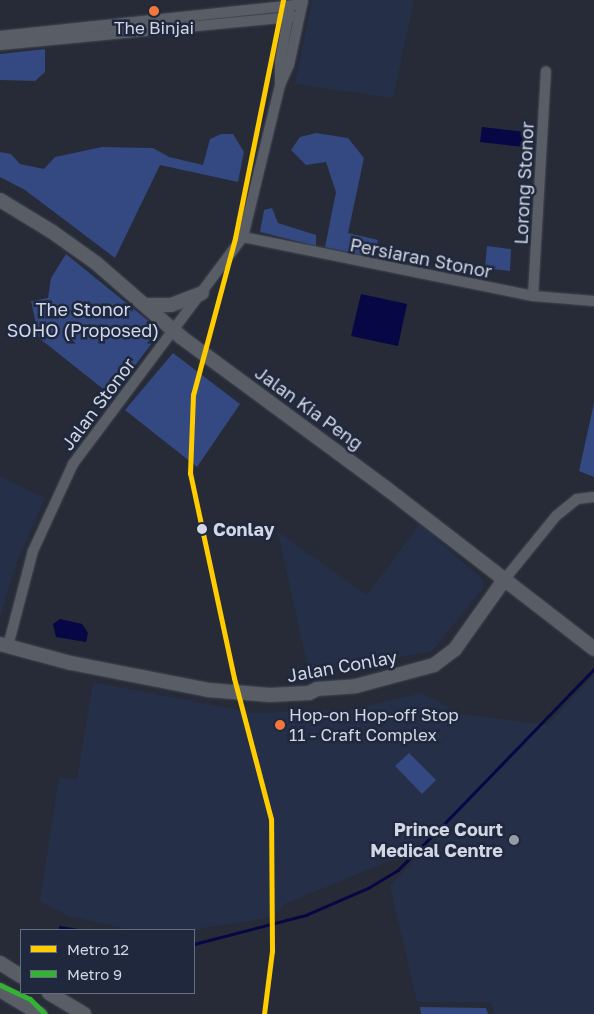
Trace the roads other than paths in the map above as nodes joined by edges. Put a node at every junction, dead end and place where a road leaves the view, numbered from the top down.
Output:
1 (276, 0) edge
2 (291, 2) edge
3 (302, 2) edge
4 (256, 8) junction
5 (299, 16) junction
6 (288, 17) junction
7 (159, 25) junction
8 (52, 35) junction
9 (0, 36) edge
10 (0, 45) edge
11 (546, 71) dead end
12 (280, 85) junction
13 (0, 200) edge
14 (243, 238) junction
15 (202, 293) junction
16 (533, 296) junction
17 (594, 301) edge
18 (145, 305) junction
19 (175, 330) junction
20 (594, 497) edge
21 (504, 580) junction
22 (4, 645) edge
23 (594, 649) edge
24 (0, 963) edge
25 (20, 975) edge
26 (0, 990) edge
27 (51, 994) edge
28 (40, 1014) edge
29 (84, 1014) edge

1 - 4 street
2 - 3 street
2 - 4 street
2 - 6 street, Jalan Stonor
3 - 5 street, Jalan Stonor
4 - 7 street
5 - 6 street
5 - 12 street, Jalan Stonor
6 - 7 street
6 - 12 street, Jalan Stonor
7 - 8 street
8 - 9 street
8 - 10 street
11 - 16 street, Lorong Stonor
12 - 14 street, Jalan Stonor
13 - 18 street, Jalan Kia Peng
14 - 15 street, Jalan Stonor
14 - 16 street, Persiaran Stonor
15 - 18 street
15 - 19 street, Jalan Stonor
16 - 17 street, Persiaran Stonor
18 - 19 street, Jalan Kia Peng
19 - 21 street, Jalan Kia Peng
19 - 22 street, Jalan Stonor
20 - 21 street
21 - 22 street, Jalan Conlay
21 - 23 street, Jalan Kia Peng
24 - 25 street
26 - 28 street
27 - 29 street

